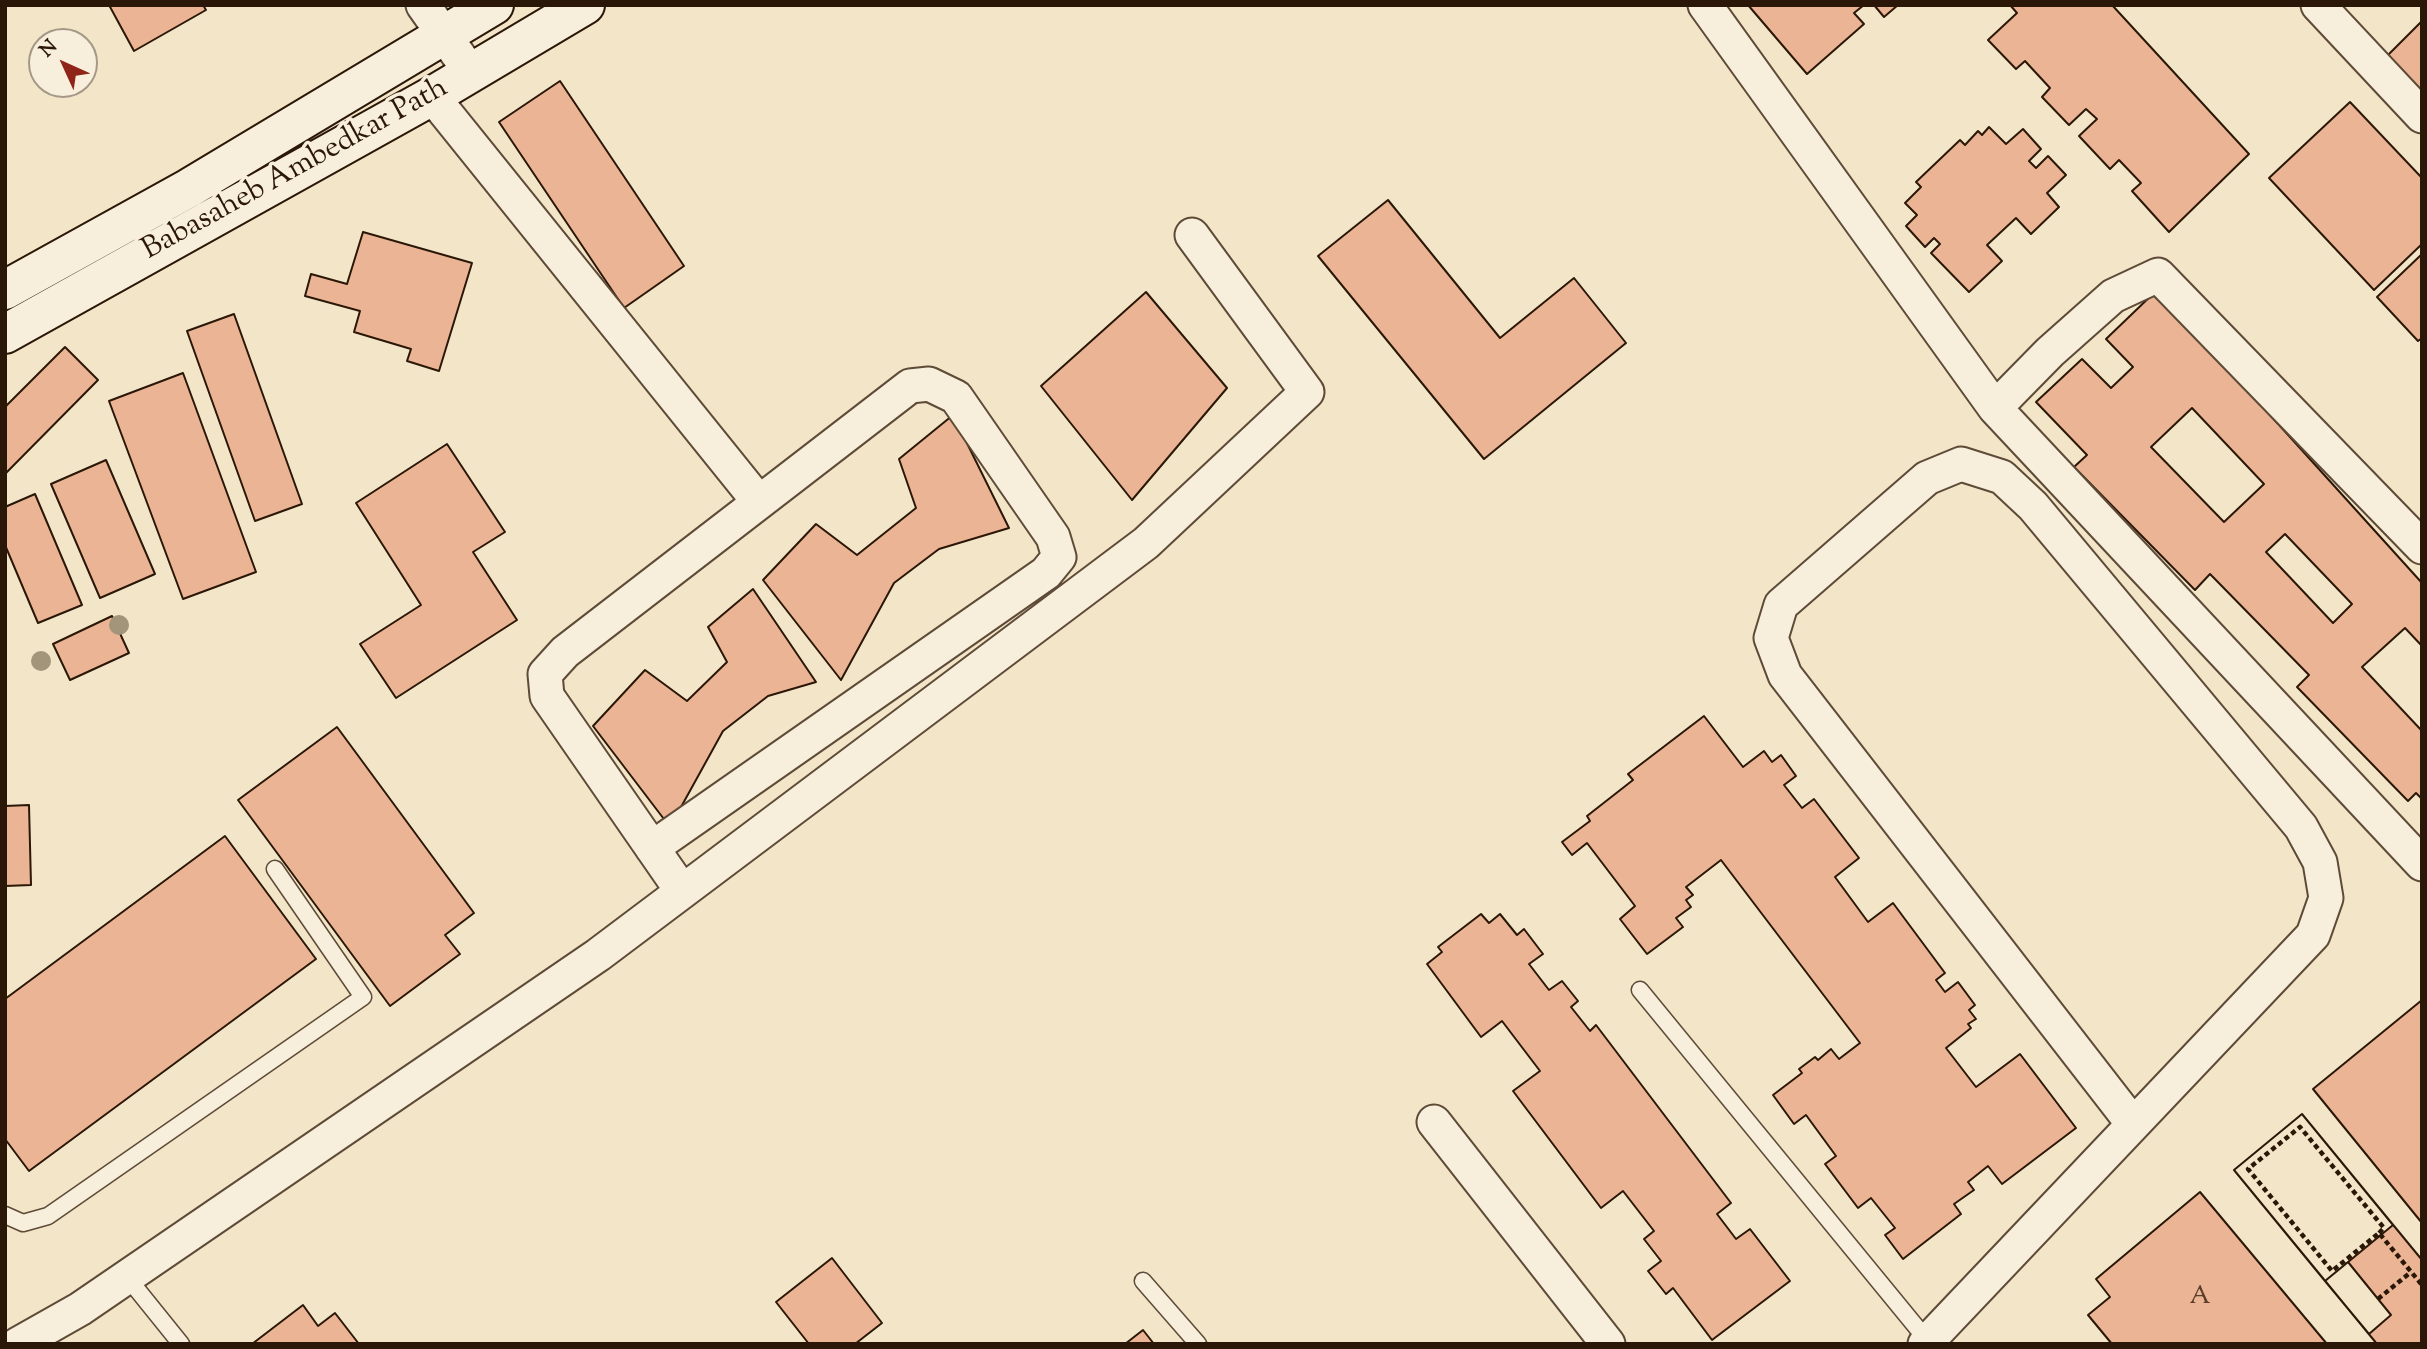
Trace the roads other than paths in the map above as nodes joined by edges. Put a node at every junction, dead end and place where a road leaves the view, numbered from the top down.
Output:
1 (494, 5) edge
2 (585, 5) edge
3 (1705, 5) edge
4 (2318, 5) edge
5 (433, 20) edge
6 (471, 73) junction
7 (432, 96) junction
8 (2422, 116) edge
9 (1192, 235) dead end
10 (5, 290) edge
11 (5, 334) edge
12 (1995, 408) junction
13 (759, 502) junction
14 (2422, 547) edge
15 (652, 848) junction
16 (2422, 864) edge
17 (275, 869) dead end
18 (682, 891) junction
19 (1640, 990) dead end
20 (1434, 1122) dead end
21 (2133, 1124) junction
22 (5, 1215) edge
23 (127, 1277) junction
24 (1143, 1281) dead end
25 (1926, 1342) edge
26 (18, 1344) edge
27 (181, 1344) edge
28 (1198, 1344) edge
29 (1608, 1344) edge

1 - 5 street, Babasaheb Ambedkar Path
2 - 6 street, Babasaheb Ambedkar Path
3 - 12 street
4 - 8 street
5 - 6 street
5 - 10 street, Babasaheb Ambedkar Path
6 - 7 street, Babasaheb Ambedkar Path
7 - 11 street, Babasaheb Ambedkar Path
7 - 13 street
9 - 18 street
12 - 14 street
12 - 16 street
13 - 15 street
13 - 15 street
15 - 18 street
17 - 22 lane
18 - 23 street
19 - 25 lane
20 - 29 street
21 - 21 street
21 - 25 street
23 - 26 street
23 - 27 lane
24 - 28 lane

